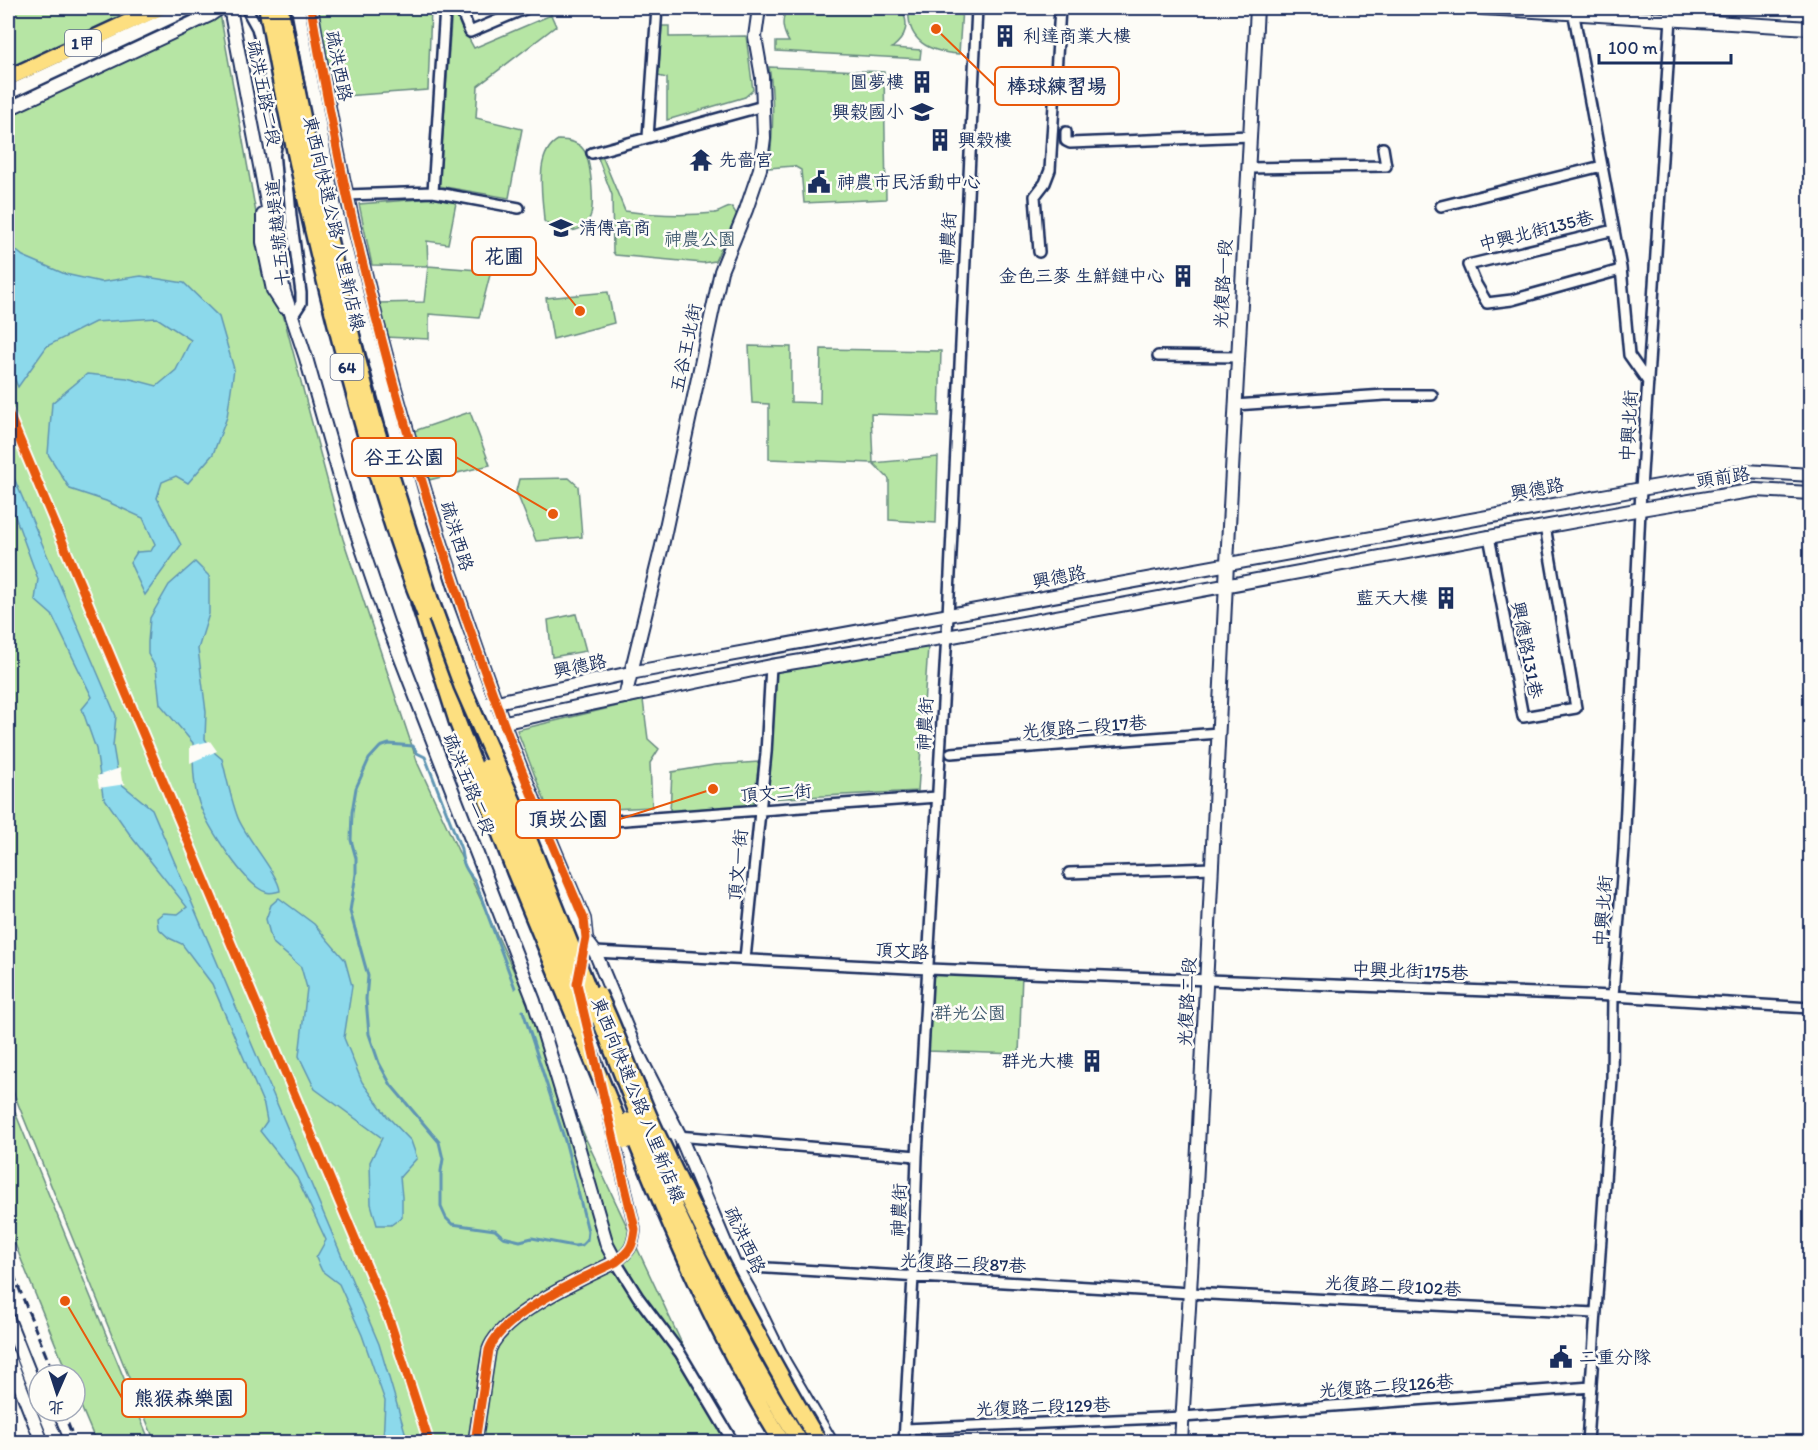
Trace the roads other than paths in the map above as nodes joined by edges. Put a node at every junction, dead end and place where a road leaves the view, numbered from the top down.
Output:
1 (136, 8) edge
2 (159, 8) edge
3 (190, 8) edge
4 (220, 8) edge
5 (230, 8) edge
6 (246, 8) edge
7 (267, 8) edge
8 (280, 8) edge
9 (285, 8) edge
10 (312, 8) edge
11 (445, 8) edge
12 (459, 8) edge
13 (527, 8) edge
14 (657, 8) edge
15 (759, 8) edge
16 (977, 8) edge
17 (1060, 8) edge
18 (1257, 8) edge
19 (1483, 8) edge
20 (1573, 10) edge
21 (298, 11) edge
22 (1671, 18) junction
23 (1810, 28) edge
24 (8, 68) edge
25 (8, 78) edge
26 (8, 93) edge
27 (763, 106) junction
28 (8, 109) edge
29 (1066, 132) dead end
30 (1251, 135) junction
31 (648, 137) junction
32 (288, 142) junction
33 (1383, 148) dead end
34 (592, 153) dead end
35 (1602, 166) junction
36 (1248, 168) junction
37 (433, 192) junction
38 (347, 195) junction
39 (1441, 206) dead end
40 (519, 208) dead end
41 (1614, 230) junction
42 (1039, 252) dead end
43 (1622, 268) junction
44 (372, 301) junction
45 (359, 303) junction
46 (292, 317) junction
47 (1158, 356) dead end
48 (1238, 357) junction
49 (1648, 382) junction
50 (1432, 395) dead end
51 (1235, 405) junction
52 (1810, 475) edge
53 (1641, 489) junction
54 (1810, 493) edge
55 (1641, 509) junction
56 (1545, 526) junction
57 (1489, 536) junction
58 (1227, 563) junction
59 (1227, 584) junction
60 (416, 593) junction
61 (948, 616) junction
62 (947, 637) junction
63 (771, 666) junction
64 (630, 674) junction
65 (625, 697) junction
66 (490, 704) junction
67 (497, 724) junction
68 (1219, 733) junction
69 (951, 753) dead end
70 (937, 797) junction
71 (760, 811) junction
72 (545, 826) junction
73 (1212, 868) junction
74 (1069, 873) dead end
75 (548, 889) junction
76 (586, 938) junction
77 (595, 952) junction
78 (745, 959) junction
79 (929, 969) junction
80 (1207, 980) junction
81 (1613, 996) junction
82 (1810, 1008) edge
83 (635, 1047) junction
84 (665, 1135) junction
85 (680, 1136) junction
86 (917, 1156) junction
87 (670, 1243) junction
88 (616, 1262) junction
89 (735, 1266) junction
90 (913, 1276) junction
91 (1190, 1293) junction
92 (1595, 1313) junction
93 (8, 1319) edge
94 (12, 1342) edge
95 (8, 1355) edge
96 (27, 1373) edge
97 (1591, 1387) junction
98 (1183, 1417) junction
99 (50, 1423) edge
100 (905, 1429) junction
101 (42, 1443) edge
102 (57, 1443) edge
103 (475, 1443) edge
104 (733, 1443) edge
105 (769, 1443) edge
106 (782, 1443) edge
107 (789, 1443) edge
108 (800, 1443) edge
109 (811, 1443) edge
110 (819, 1443) edge
111 (831, 1443) edge
112 (904, 1443) edge
113 (1181, 1443) edge
114 (1587, 1443) edge

1 - 24 main road, 1甲
2 - 25 main road, 1甲
3 - 26 street
4 - 28 street
5 - 46 street, 疏洪五路二段
6 - 32 street, 十五號越堤道
7 - 60 main road, 東西向快速公路 八里新店線 / 64, bridge
8 - 75 main road, 東西向快速公路 八里新店線 / 64, bridge
9 - 32 street
10 - 21 street
10 - 38 street, 疏洪西路
11 - 37 street
12 - 13 street
14 - 31 street
15 - 27 street, 五谷王北街
16 - 61 street, 神農街
17 - 42 street
18 - 30 street, 光復路一段
19 - 20 street
20 - 22 street
20 - 35 street, 中興北街
21 - 45 street, 疏洪西路
22 - 23 street
22 - 49 street, 中興北街
27 - 31 street
27 - 64 street, 五谷王北街
29 - 30 street
30 - 36 street, 光復路一段
31 - 34 street
32 - 45 street
32 - 46 street, 十五號越堤道
33 - 36 street
35 - 39 street
35 - 41 street, 中興北街
36 - 48 street, 光復路一段
37 - 38 street
37 - 40 street
38 - 44 street, 疏洪西路
41 - 43 street, 中興北街
41 - 43 street, 中興北街135巷
43 - 49 street, 中興北街
44 - 45 street
44 - 66 street, 疏洪西路
45 - 66 street, 疏洪西路
46 - 88 street, 疏洪五路二段
47 - 48 street
48 - 51 street, 光復路一段
49 - 53 street, 中興北街
50 - 51 street
51 - 58 street, 光復路一段
52 - 53 street, 頭前路
53 - 55 street, 中興北街
53 - 58 street, 興德路
54 - 55 street, 頭前路
55 - 56 street, 興德路
55 - 81 street, 中興北街
56 - 57 street, 興德路
56 - 57 street, 興德路131巷
57 - 59 street, 興德路
58 - 59 street, 光復路二段
58 - 61 street, 興德路
59 - 62 street, 興德路
59 - 68 street, 光復路二段
60 - 87 main road, bridge
60 - 106 main road, 東西向快速公路 八里新店線 / 64, bridge
61 - 62 street, 神農街
61 - 64 street, 興德路
62 - 63 street, 興德路
62 - 70 street, 神農街
63 - 65 street, 興德路
63 - 71 street, 頂文一街
64 - 65 street, 五谷王北街
64 - 66 street, 興德路
65 - 67 street, 興德路
66 - 67 street, 疏洪西路
67 - 72 street, 疏洪西路
67 - 76 street, 疏洪西路
68 - 69 street, 光復路二段17巷
68 - 73 street, 光復路二段
70 - 71 street, 頂文二街
70 - 79 street, 神農街
71 - 72 street, 頂文二街
71 - 78 street, 頂文一街
72 - 76 street, 疏洪西路
73 - 74 street
73 - 80 street, 光復路二段
75 - 108 main road, 東西向快速公路 八里新店線 / 64, bridge
75 - 110 main road, bridge
76 - 77 street, 疏洪西路
76 - 88 street
77 - 78 street, 頂文路
77 - 83 street, 疏洪西路
78 - 79 street, 頂文路
79 - 80 street, 頂文路
79 - 86 street, 神農街
80 - 81 street, 中興北街175巷
80 - 91 street, 光復路二段
81 - 82 street, 中興北街175巷
81 - 92 street, 中興北街
83 - 84 street, 疏洪西路
83 - 85 street, 疏洪西路
84 - 85 street
84 - 109 street, 疏洪西路
85 - 86 street
85 - 89 street, 疏洪西路
86 - 90 street, 神農街
87 - 105 main road
87 - 107 main road, bridge
88 - 103 street
88 - 104 street
89 - 90 street, 光復路二段87巷
89 - 111 street, 疏洪西路
90 - 91 street, 光復路二段87巷
90 - 100 street, 神農街
91 - 92 street, 光復路二段102巷
91 - 98 street, 光復路二段
92 - 97 street, 中興北街
93 - 94 street
94 - 96 street
95 - 101 street
97 - 98 street, 光復路二段126巷
97 - 114 street, 中興北街
98 - 100 street, 光復路二段129巷
98 - 113 street, 光復路二段
99 - 102 street
100 - 112 street, 神農街

